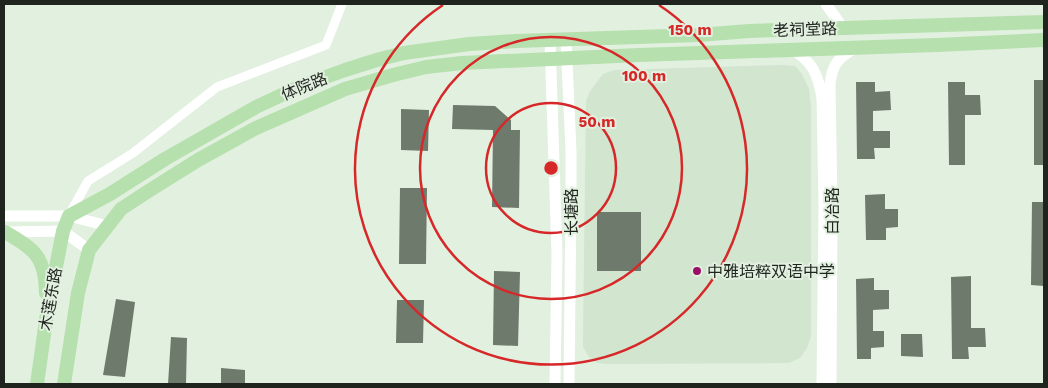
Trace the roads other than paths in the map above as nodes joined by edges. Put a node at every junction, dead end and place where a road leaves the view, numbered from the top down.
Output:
1 (342, 4) edge
2 (826, 4) edge
3 (1044, 17) edge
4 (1027, 22) junction
5 (1044, 22) edge
6 (843, 28) junction
7 (550, 40) junction
8 (566, 40) junction
9 (1044, 40) edge
10 (855, 48) junction
11 (791, 49) junction
12 (550, 59) junction
13 (567, 59) junction
14 (4, 216) edge
15 (69, 216) junction
16 (108, 226) junction
17 (63, 231) junction
18 (4, 232) edge
19 (89, 250) junction
20 (47, 312) junction
21 (37, 384) edge
22 (64, 384) edge
23 (555, 384) edge
24 (569, 384) edge
25 (822, 384) edge
26 (831, 384) edge

1 - 15 street
2 - 6 main road
3 - 4 main road
4 - 5 main road, 老祠堂路
4 - 6 main road, 老祠堂路
6 - 8 main road, 老祠堂路
7 - 8 main road, 体院路
7 - 12 main road, 长塘路
7 - 15 main road, 体院路
8 - 13 main road, 长塘路
9 - 10 main road, 老祠堂路
10 - 11 main road, 老祠堂路
10 - 26 main road, 白冶路
11 - 13 main road, 老祠堂路
11 - 25 main road, 白冶路
12 - 13 main road, 体院路
12 - 16 main road, 体院路
12 - 23 main road, 长塘路
13 - 24 main road, 长塘路
14 - 15 main road, 体院路
15 - 16 main road, 体院路
15 - 17 main road, 木莲东路
16 - 19 main road, 体院路
17 - 18 main road
17 - 19 main road
17 - 20 main road, 木莲东路
18 - 20 main road
19 - 22 main road, 木莲东路
20 - 21 main road, 木莲东路

